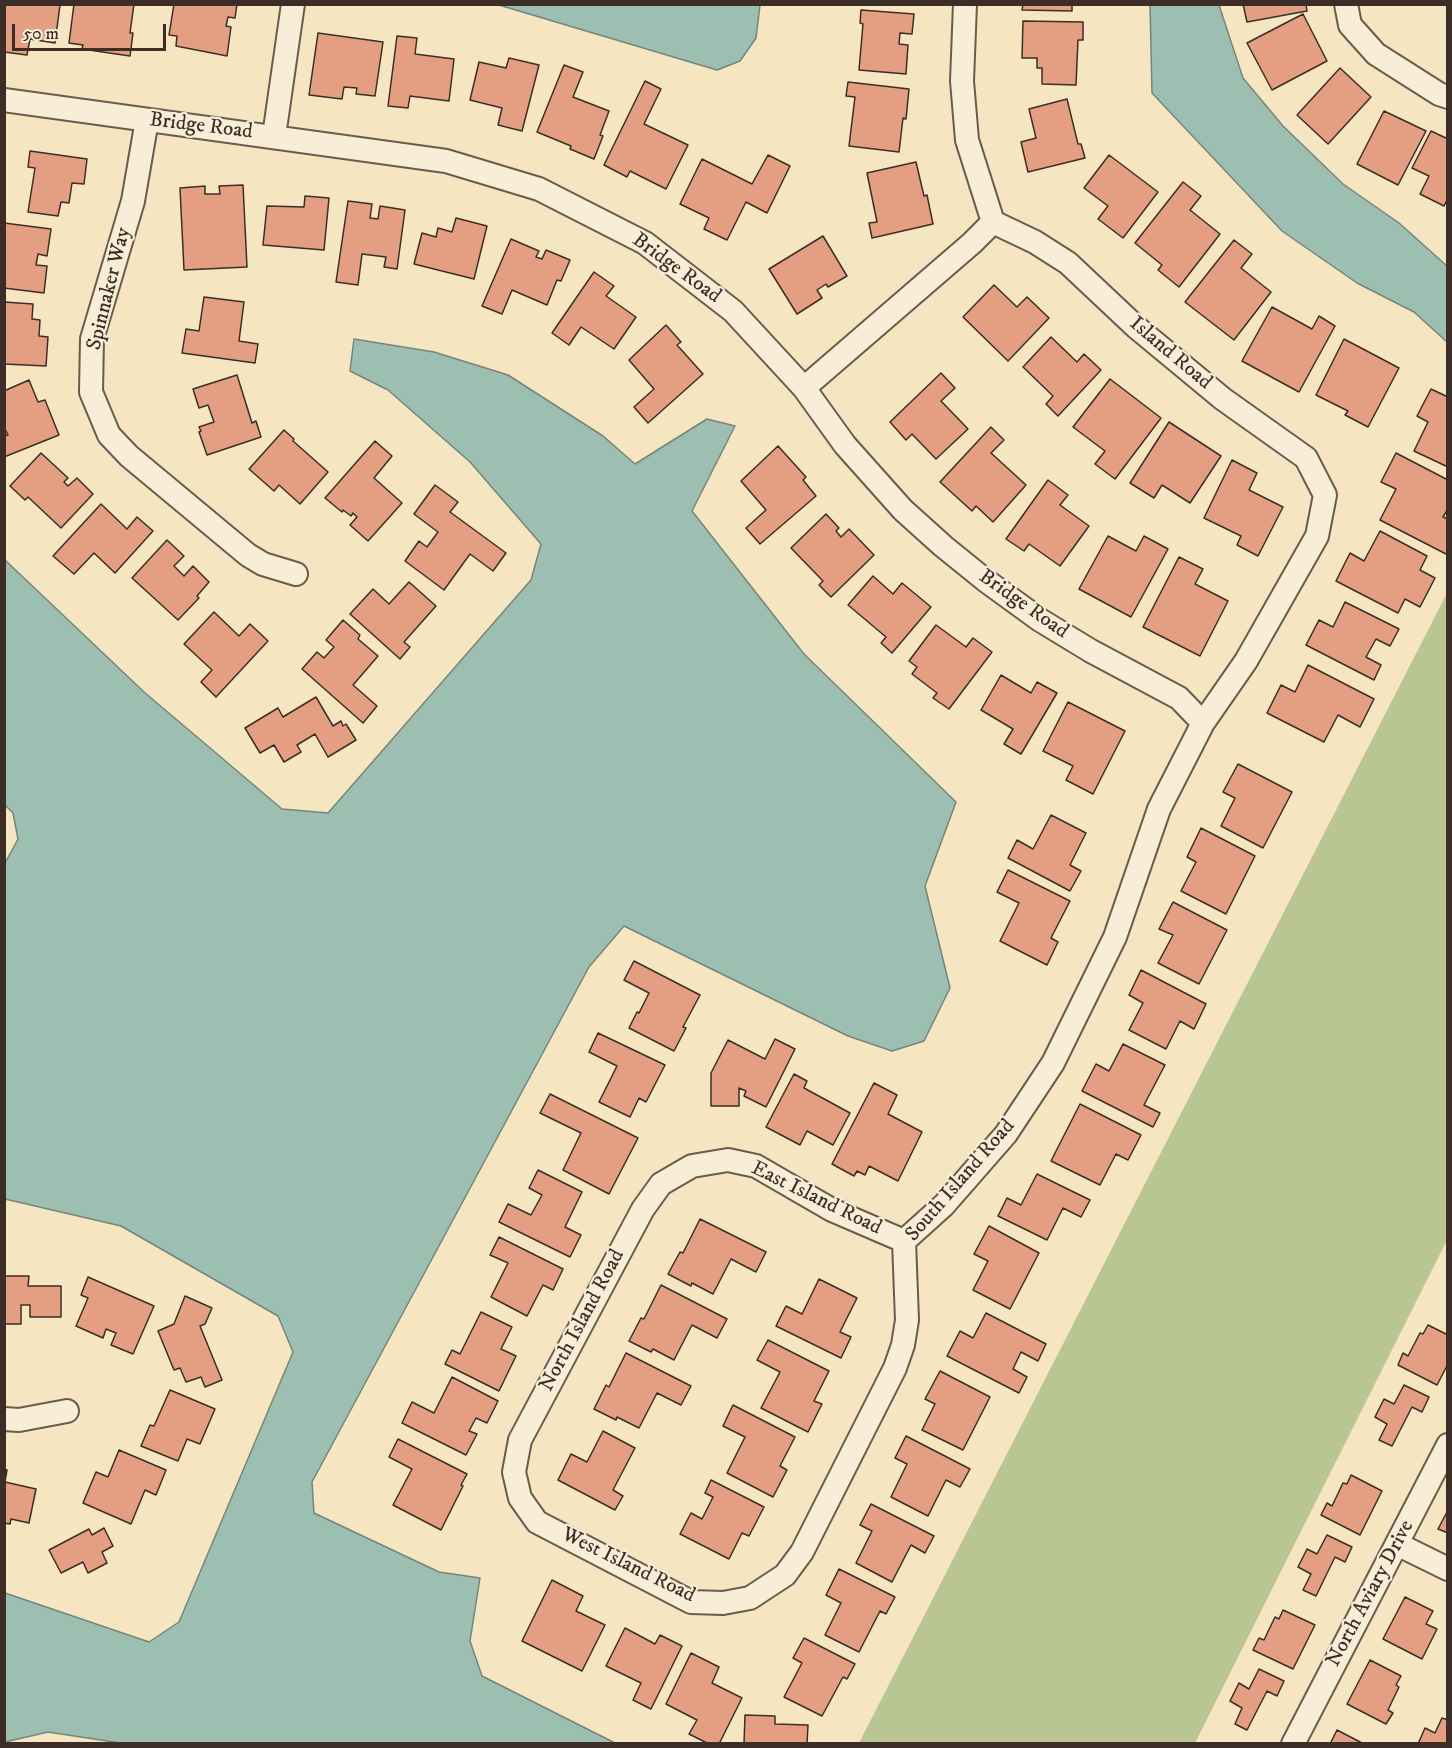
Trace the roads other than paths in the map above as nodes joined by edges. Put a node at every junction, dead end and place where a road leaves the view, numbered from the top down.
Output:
1 (292, 4) edge
2 (965, 4) edge
3 (1348, 15) edge
4 (1448, 98) edge
5 (4, 100) edge
6 (147, 120) junction
7 (274, 136) junction
8 (993, 222) junction
9 (804, 388) junction
10 (296, 574) dead end
11 (1203, 723) junction
12 (692, 1166) joint
13 (903, 1241) junction
14 (67, 1411) dead end
15 (4, 1419) edge
16 (1448, 1445) edge
17 (520, 1498) joint
18 (1397, 1544) junction
19 (1448, 1569) edge
20 (750, 1599) joint
21 (1293, 1743) edge

1 - 7 street
2 - 8 street
3 - 4 street
5 - 6 street, Bridge Road
6 - 7 street, Bridge Road
6 - 10 street, Spinnaker Way
7 - 9 street, Bridge Road
8 - 9 street
8 - 11 street, Island Road
9 - 11 street, Bridge Road
11 - 13 street, South Island Road
12 - 13 street, East Island Road
12 - 17 street, North Island Road
13 - 20 street, South Island Road
14 - 15 street
16 - 18 street, North Aviary Drive
17 - 20 street, West Island Road
18 - 19 street
18 - 21 street, North Aviary Drive

